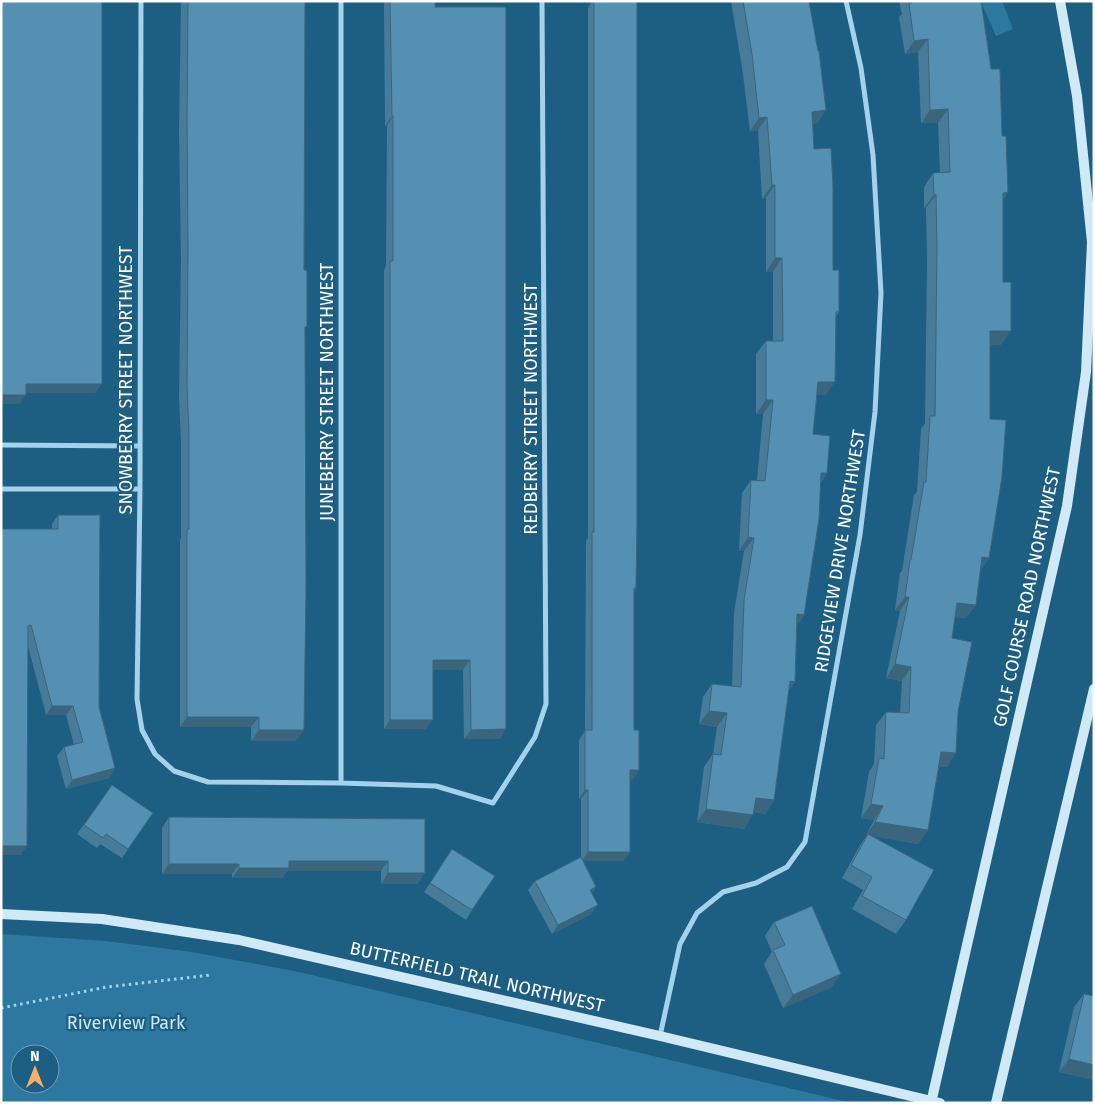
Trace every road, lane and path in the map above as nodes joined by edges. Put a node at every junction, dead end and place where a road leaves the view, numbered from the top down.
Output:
1 (141, 1) edge
2 (341, 1) edge
3 (542, 1) edge
4 (846, 1) edge
5 (1060, 1) edge
6 (1, 445) edge
7 (140, 446) junction
8 (1, 488) edge
9 (140, 488) junction
10 (1094, 689) edge
11 (341, 783) junction
12 (493, 803) joint
13 (1, 914) edge
14 (211, 975) dead end
15 (1, 1008) edge
16 (660, 1036) junction
17 (934, 1102) edge
18 (996, 1103) edge

1 - 7 street, SNOWBERRY STREET NORTHWEST
2 - 11 street, JUNEBERRY STREET NORTHWEST
3 - 12 street, REDBERRY STREET NORTHWEST
4 - 16 street, RIDGEVIEW DRIVE NORTHWEST
5 - 17 main road, GOLF COURSE ROAD NORTHWEST
6 - 7 street
7 - 9 street, SNOWBERRY STREET NORTHWEST
8 - 9 street
9 - 11 street, SNOWBERRY STREET NORTHWEST
10 - 18 main road
11 - 12 street, SNOWBERRY STREET NORTHWEST
13 - 16 main road, BUTTERFIELD TRAIL NORTHWEST
14 - 15 path
16 - 17 main road, BUTTERFIELD TRAIL NORTHWEST

